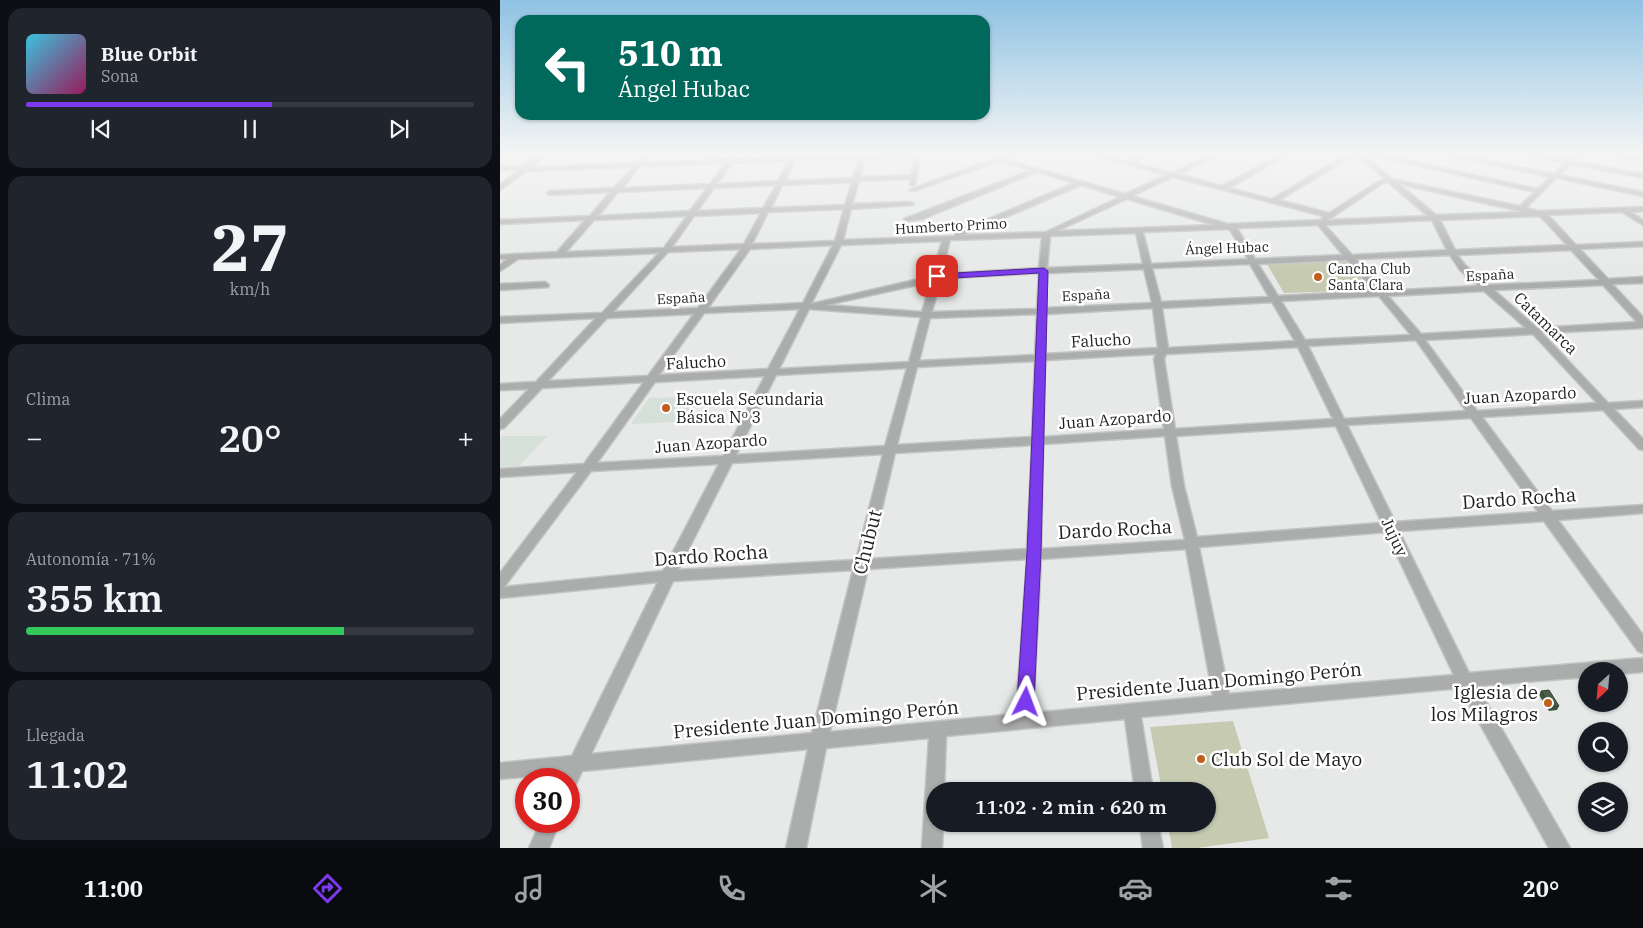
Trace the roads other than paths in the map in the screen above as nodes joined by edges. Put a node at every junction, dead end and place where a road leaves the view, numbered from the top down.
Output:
1 (613, 194) edge
2 (706, 194) edge
3 (775, 194) edge
4 (851, 194) edge
5 (911, 194) edge
6 (978, 194) edge
7 (1056, 194) edge
8 (1118, 194) edge
9 (1131, 194) edge
10 (1244, 194) edge
11 (1285, 194) edge
12 (1364, 194) edge
13 (1405, 194) edge
14 (1459, 194) edge
15 (1536, 194) edge
16 (1126, 196) junction
17 (1273, 201) junction
18 (910, 204) junction
19 (847, 207) junction
20 (1522, 208) junction
21 (1643, 209) edge
22 (766, 210) junction
23 (1624, 210) junction
24 (1539, 213) junction
25 (692, 214) junction
26 (591, 218) junction
27 (1435, 218) junction
28 (1325, 220) junction
29 (500, 222) edge
30 (1643, 223) edge
31 (1231, 226) junction
32 (906, 230) junction
33 (1139, 230) junction
34 (1048, 234) junction
35 (950, 238) junction
36 (838, 243) junction
37 (1643, 244) edge
38 (747, 247) junction
39 (1574, 247) junction
40 (666, 250) junction
41 (1452, 252) junction
42 (559, 254) junction
43 (514, 256) junction
44 (500, 257) edge
45 (1349, 257) junction
46 (1254, 261) junction
47 (1148, 265) junction
48 (500, 269) edge
49 (1044, 271) junction
50 (937, 276) junction
51 (1643, 280) edge
52 (1606, 282) junction
53 (545, 285) dead end
54 (500, 287) edge
55 (1485, 289) junction
56 (1381, 294) junction
57 (1277, 299) junction
58 (1157, 305) junction
59 (811, 306) junction
60 (702, 311) junction
61 (1043, 311) junction
62 (605, 315) junction
63 (926, 315) junction
64 (500, 320) edge
65 (1643, 324) edge
66 (1536, 332) junction
67 (1419, 338) junction
68 (1302, 344) junction
69 (1161, 352) junction
70 (1041, 359) junction
71 (913, 366) junction
72 (772, 373) junction
73 (652, 379) junction
74 (539, 385) junction
75 (500, 387) edge
76 (1643, 404) edge
77 (1606, 406) junction
78 (1474, 414) junction
79 (1340, 422) junction
80 (500, 426) edge
81 (1169, 432) junction
82 (1038, 440) junction
83 (1643, 446) edge
84 (890, 449) junction
85 (729, 458) junction
86 (587, 468) junction
87 (500, 473) edge
88 (1643, 509) edge
89 (1548, 515) junction
90 (1390, 526) junction
91 (1192, 543) junction
92 (1034, 552) junction
93 (862, 563) junction
94 (668, 576) junction
95 (500, 583) edge
96 (500, 593) edge
97 (1643, 647) edge
98 (1643, 665) edge
99 (1465, 681) junction
100 (1222, 702) junction
101 (1132, 710) junction
102 (1024, 720) junction
103 (938, 730) junction
104 (818, 740) junction
105 (574, 768) edge
106 (500, 771) edge
107 (515, 771) edge
108 (580, 771) edge
109 (935, 782) edge
110 (1143, 782) edge
111 (933, 832) edge
112 (1150, 832) edge
113 (546, 833) edge
114 (539, 848) edge
115 (796, 848) edge
116 (932, 848) edge
117 (1153, 848) edge
118 (1560, 848) edge

1 - 26 street
2 - 25 street
3 - 22 street
4 - 19 street
5 - 18 street
6 - 32 street
7 - 35 street
8 - 16 street
9 - 16 street
10 - 17 street
11 - 17 street
12 - 28 street
13 - 27 street
14 - 20 street
15 - 20 street
16 - 31 street
16 - 34 street
17 - 28 street
18 - 19 street
18 - 32 street
19 - 22 street
19 - 36 street
20 - 24 street
21 - 23 street, Humberto Primo
22 - 25 street
22 - 38 street
23 - 24 street, Humberto Primo
23 - 30 street
24 - 27 street, Humberto Primo
24 - 39 street
25 - 26 street
25 - 40 street
26 - 29 street
26 - 42 street
27 - 28 street, Humberto Primo
27 - 41 street, Catamarca
28 - 31 street, Humberto Primo
28 - 45 street
31 - 33 street, Humberto Primo
31 - 46 street, Jujuy
32 - 35 street, Humberto Primo
32 - 36 street, Humberto Primo
33 - 34 street, Humberto Primo
33 - 47 street
34 - 35 street, Humberto Primo
34 - 49 street
35 - 50 street, Chubut
36 - 38 street, Humberto Primo
36 - 59 street
37 - 39 street, Ángel Hubac
38 - 40 street, Humberto Primo
38 - 60 street
39 - 41 street, Ángel Hubac
39 - 52 street
40 - 42 street, Humberto Primo
40 - 62 street
41 - 45 street, Ángel Hubac
41 - 55 street, Catamarca
42 - 43 street, Humberto Primo
43 - 44 street, Humberto Primo
43 - 48 street
45 - 46 street, Ángel Hubac
45 - 56 street
46 - 47 street, Ángel Hubac
46 - 57 street, Jujuy
47 - 49 street, Ángel Hubac
47 - 58 street
49 - 50 street, Ángel Hubac
49 - 61 street
50 - 59 street, Ángel Hubac
50 - 63 street, Chubut
51 - 52 street, España
52 - 55 street, España
52 - 65 street
53 - 54 street
55 - 56 street, España
55 - 66 street, Catamarca
56 - 57 street, España
56 - 67 street
57 - 58 street, España
57 - 68 street, Jujuy
58 - 61 street, España
58 - 69 street
59 - 60 street, España
59 - 63 street, España
59 - 72 street
60 - 62 street, España
60 - 73 street
61 - 63 street, España
61 - 70 street
62 - 64 street, España
62 - 74 street
63 - 71 street, Chubut
65 - 66 street, Falucho
66 - 67 street, Falucho
66 - 77 street, Catamarca
67 - 68 street, Falucho
67 - 78 street
68 - 69 street, Falucho
68 - 79 street, Jujuy
69 - 70 street, Falucho
69 - 81 street
70 - 71 street, Falucho
70 - 82 street
71 - 72 street, Falucho
71 - 84 street, Chubut
72 - 73 street, Falucho
72 - 85 street
73 - 74 street, Falucho
73 - 86 street
74 - 75 street, Falucho
74 - 80 street
76 - 77 street, Juan Azopardo
77 - 78 street, Juan Azopardo
77 - 83 street, Catamarca
78 - 79 street, Juan Azopardo
78 - 89 street
79 - 81 street, Juan Azopardo
79 - 90 street, Jujuy
81 - 82 street, Juan Azopardo
81 - 91 street
82 - 84 street, Juan Azopardo
82 - 92 street
84 - 85 street, Juan Azopardo
84 - 93 street, Chubut
85 - 86 street, Juan Azopardo
85 - 94 street
86 - 87 street, Juan Azopardo
86 - 95 street
88 - 89 street, Dardo Rocha
89 - 90 street, Dardo Rocha
89 - 97 street
90 - 91 street, Dardo Rocha
90 - 99 street, Jujuy
91 - 92 street, Dardo Rocha
91 - 100 street
92 - 93 street, Dardo Rocha
92 - 102 street
93 - 94 street, Dardo Rocha
93 - 104 street, Chubut
94 - 96 street, Dardo Rocha
94 - 105 street
98 - 99 street, Presidente Juan Domingo Perón
99 - 100 street, Presidente Juan Domingo Perón
99 - 118 street, Jujuy
100 - 101 street, Presidente Juan Domingo Perón
101 - 102 street, Presidente Juan Domingo Perón
101 - 110 street
102 - 103 street, Presidente Juan Domingo Perón
103 - 104 street, Presidente Juan Domingo Perón
103 - 109 street
104 - 108 street, Presidente Juan Domingo Perón
104 - 115 street, Chubut
106 - 107 street, Presidente Juan Domingo Perón
111 - 116 street
112 - 117 street
113 - 114 street

